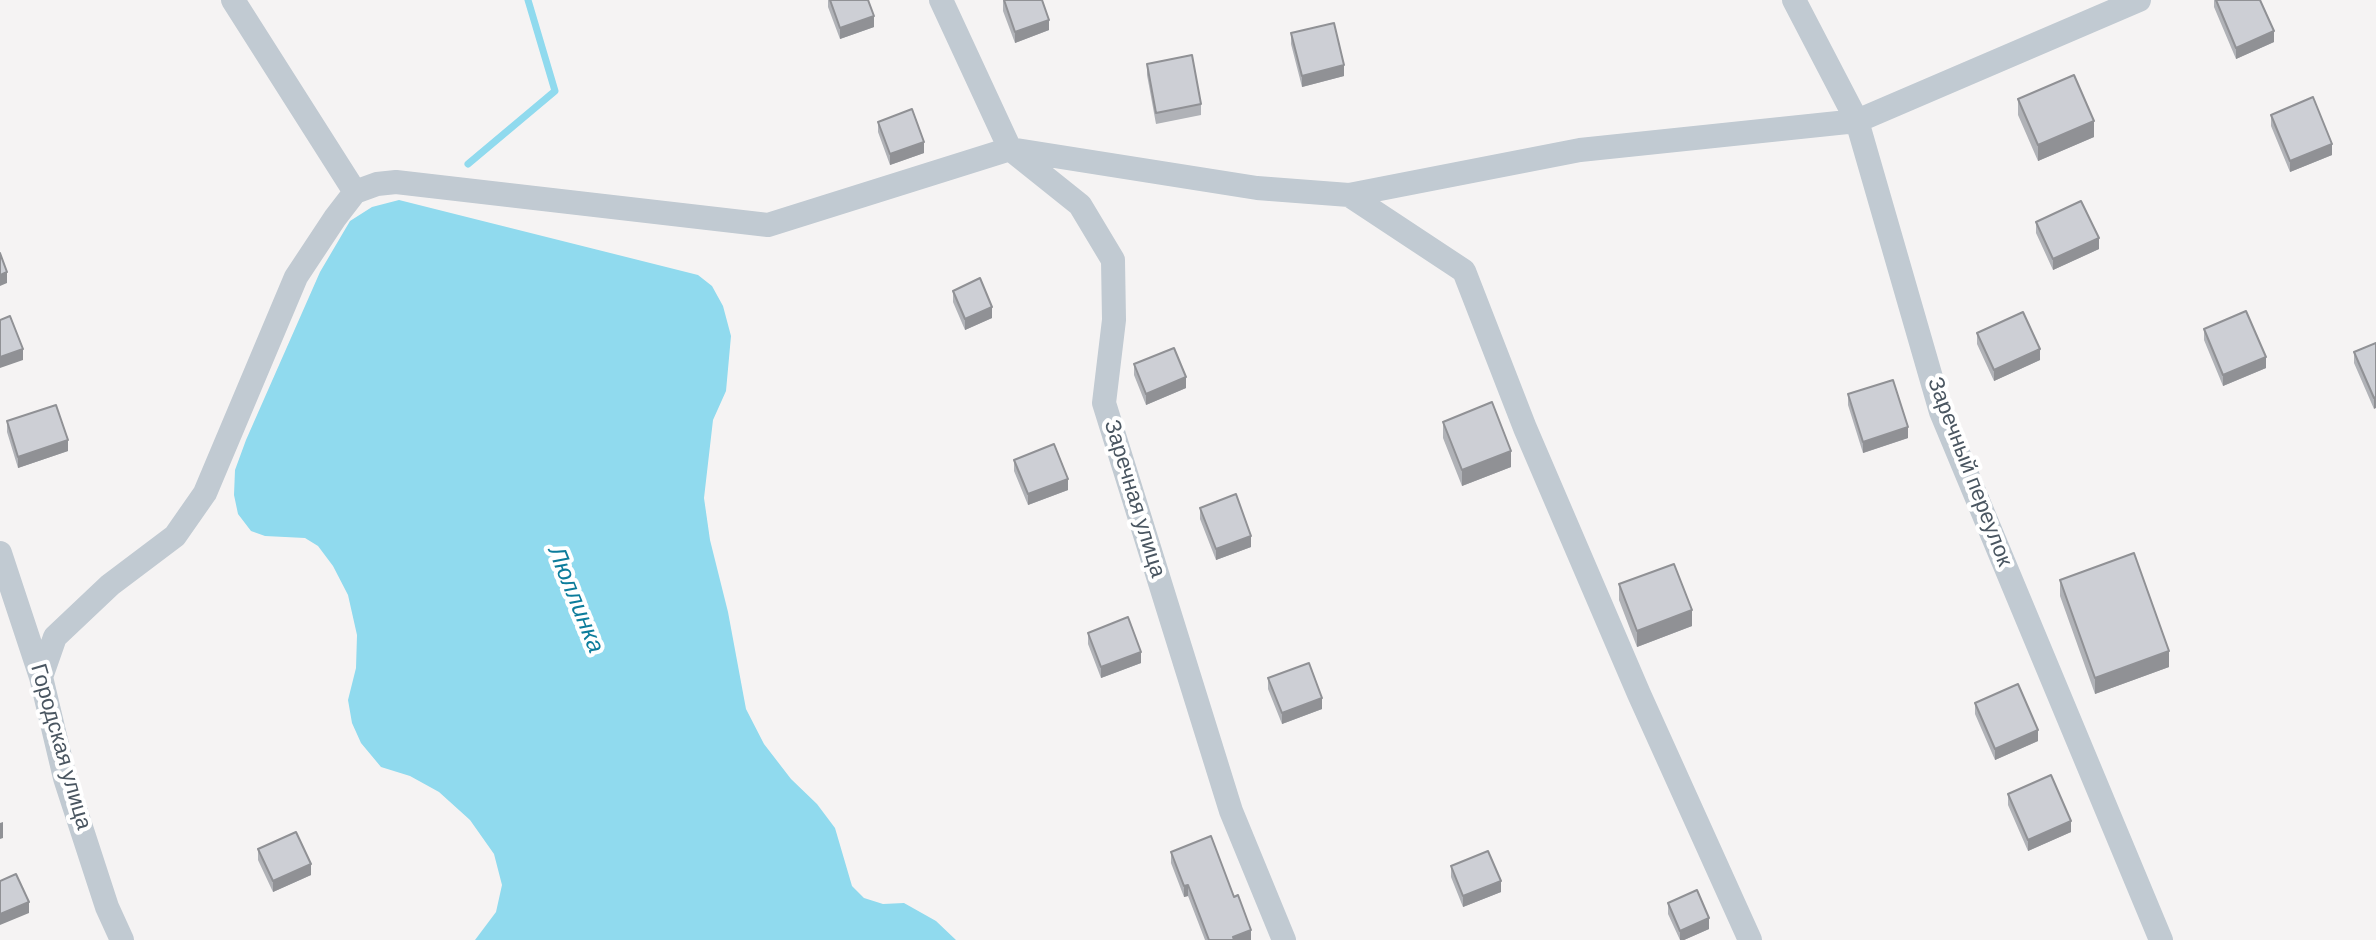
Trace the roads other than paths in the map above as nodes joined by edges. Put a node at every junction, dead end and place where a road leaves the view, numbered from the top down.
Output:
1 (233, 0) edge
2 (941, 0) edge
3 (1794, 0) edge
4 (2139, 0) edge
5 (1857, 121) junction
6 (1010, 149) junction
7 (355, 192) junction
8 (1349, 195) junction
9 (0, 553) edge
10 (41, 677) junction
11 (122, 940) edge
12 (1284, 940) edge
13 (1750, 940) edge
14 (2161, 940) edge

1 - 7 street
2 - 6 street, Заречная улица
3 - 5 street, Заречный переулок
4 - 5 street
5 - 8 street
5 - 14 street, Заречный переулок
6 - 7 street
6 - 8 street
6 - 12 street, Заречная улица
7 - 10 street
8 - 13 street
9 - 10 street, Городская улица
10 - 11 street, Городская улица

